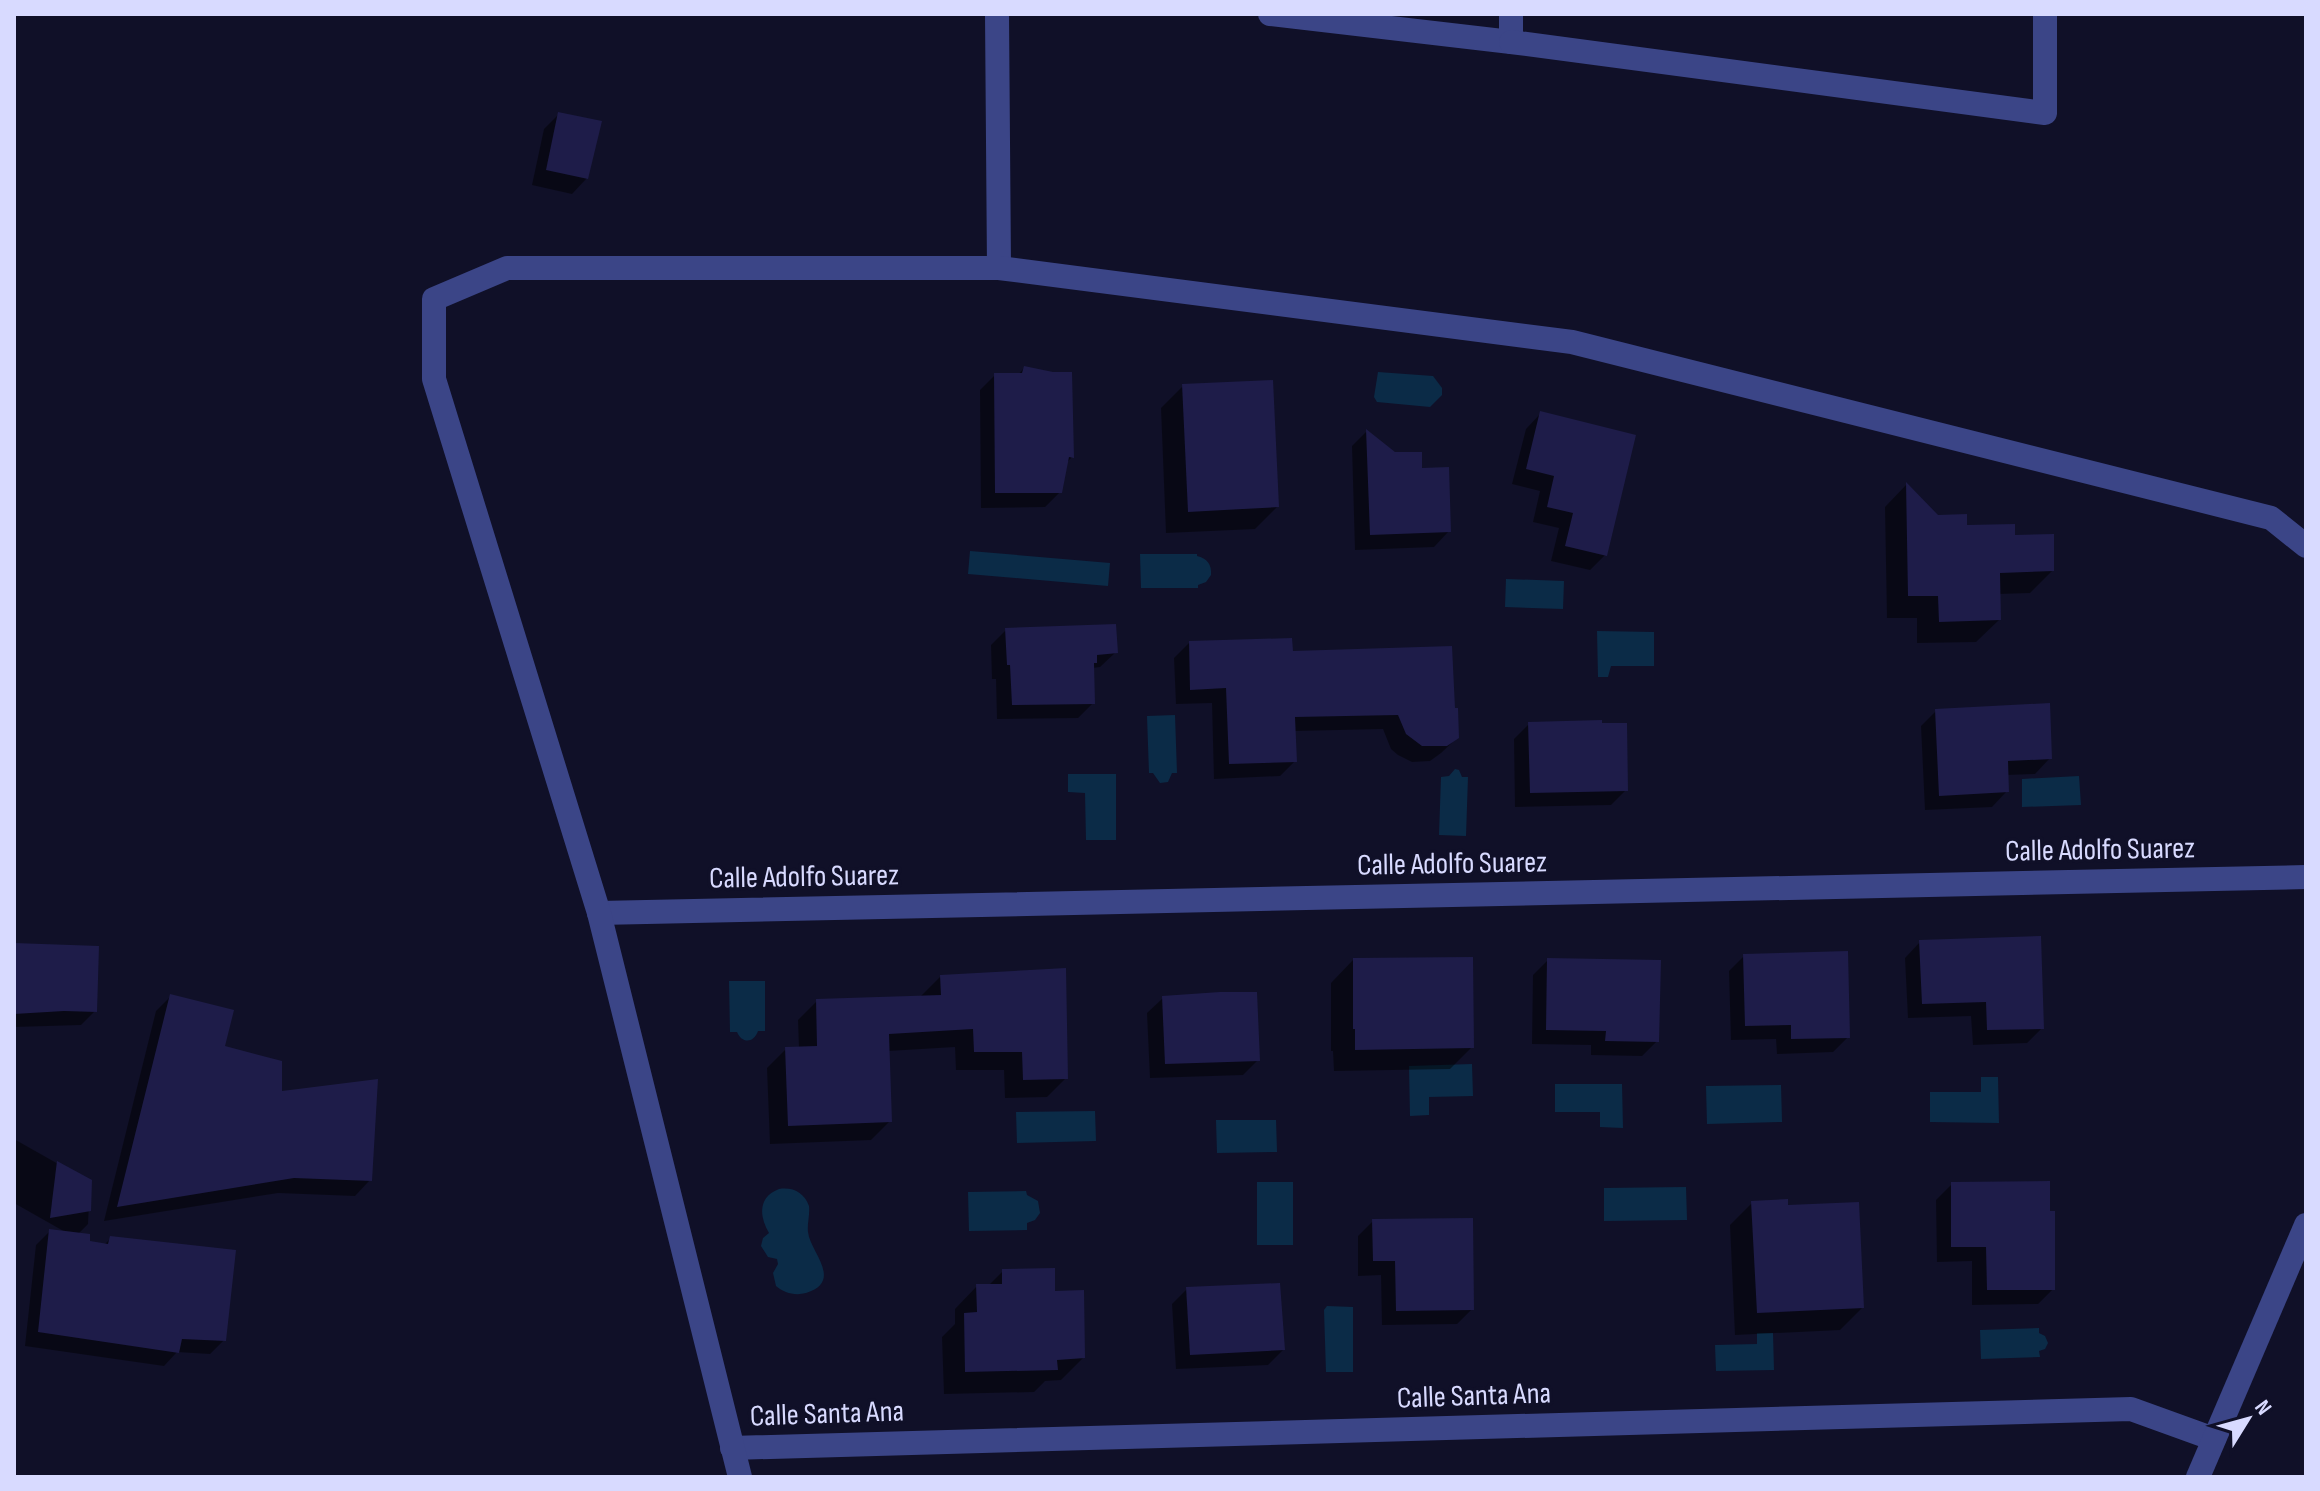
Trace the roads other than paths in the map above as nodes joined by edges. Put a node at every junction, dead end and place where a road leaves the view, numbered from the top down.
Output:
1 (997, 14) edge
2 (1270, 14) edge
3 (1511, 14) edge
4 (2045, 14) edge
5 (1511, 42) junction
6 (999, 268) junction
7 (2306, 546) edge
8 (2306, 877) edge
9 (599, 913) junction
10 (2306, 1225) edge
11 (2214, 1439) junction
12 (732, 1448) junction
13 (740, 1477) edge
14 (2198, 1477) edge

1 - 6 street
2 - 5 street
3 - 5 street
4 - 5 street
6 - 7 street
6 - 9 street
8 - 9 street, Calle Adolfo Suarez
9 - 12 street
10 - 11 street
11 - 12 street, Calle Santa Ana
11 - 14 street
12 - 13 street

